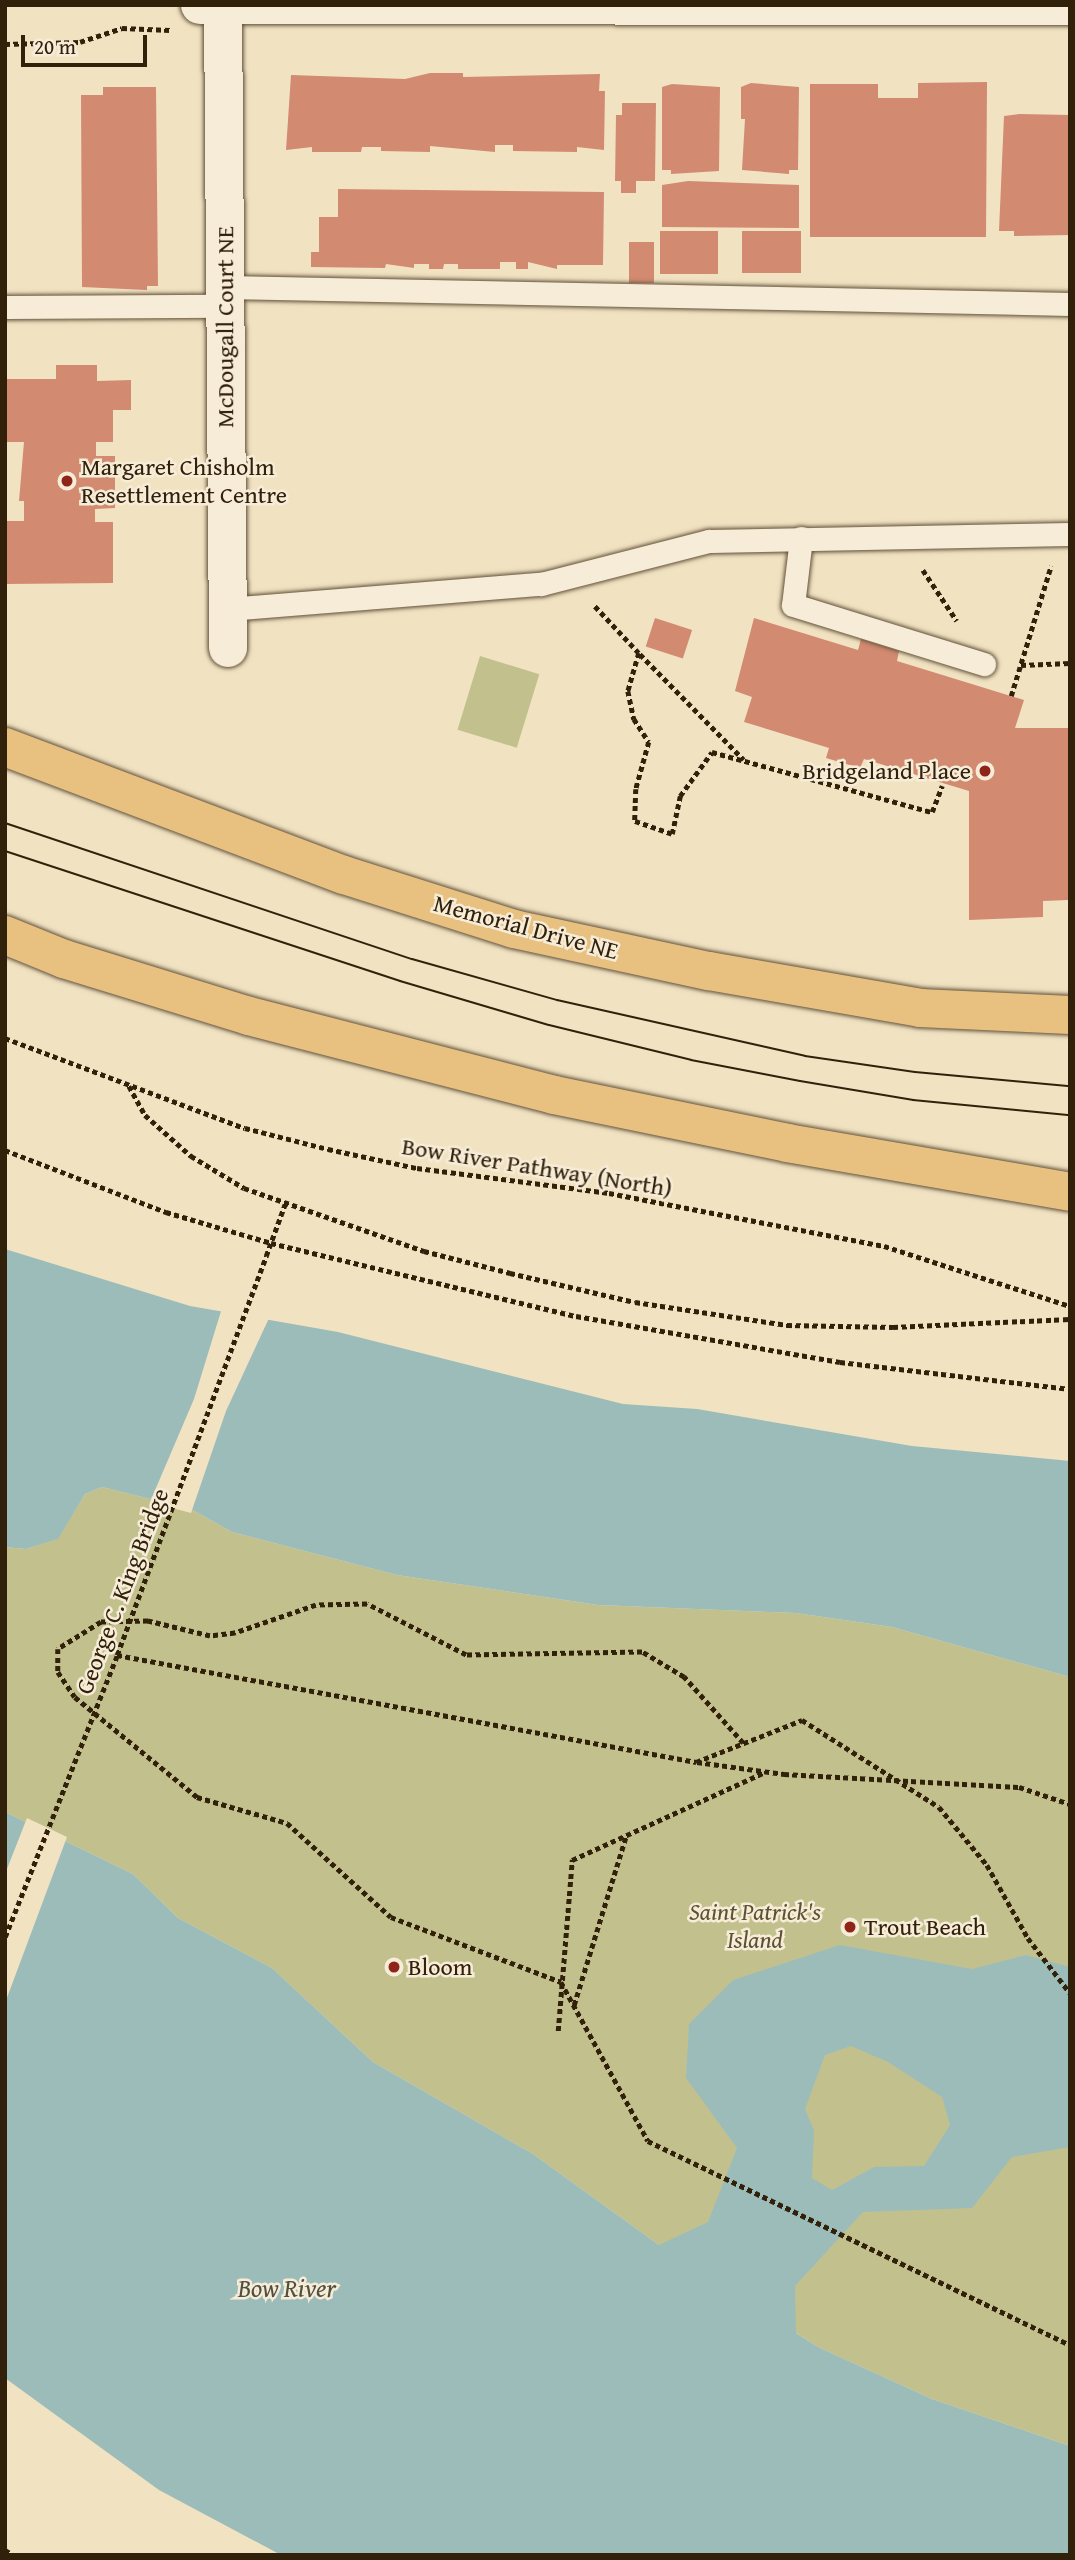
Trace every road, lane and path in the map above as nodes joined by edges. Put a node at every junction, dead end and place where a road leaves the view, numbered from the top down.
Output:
1 (200, 5) edge
2 (223, 6) edge
3 (592, 6) edge
4 (1070, 6) edge
5 (122, 29) dead end
6 (5, 44) edge
7 (225, 296) junction
8 (1070, 304) edge
9 (5, 307) edge
10 (1061, 534) edge
11 (911, 537) junction
12 (801, 538) junction
13 (595, 606) dead end
14 (227, 608) junction
15 (228, 648) dead end
16 (639, 653) junction
17 (1070, 663) edge
18 (984, 664) joint
19 (1021, 665) junction
20 (1011, 696) dead end
21 (5, 736) edge
22 (5, 747) edge
23 (745, 761) junction
24 (60, 770) junction
25 (942, 786) dead end
26 (5, 935) edge
27 (1070, 1015) edge
28 (5, 1038) edge
29 (128, 1086) junction
30 (5, 1150) edge
31 (1070, 1192) edge
32 (285, 1204) junction
33 (271, 1243) junction
34 (1070, 1306) edge
35 (1070, 1319) edge
36 (1070, 1389) edge
37 (117, 1655) junction
38 (743, 1744) junction
39 (696, 1762) junction
40 (765, 1772) junction
41 (896, 1779) junction
42 (1070, 1804) edge
43 (626, 1835) junction
44 (5, 1937) edge
45 (561, 1982) junction
46 (1070, 1993) edge
47 (573, 2006) junction
48 (558, 2031) dead end
49 (1070, 2344) edge
50 (5, 2550) edge
51 (13, 2555) edge

1 - 2 street
2 - 3 street
2 - 7 street, McDougall Court NE
3 - 4 street
5 - 6 path
7 - 8 lane
7 - 9 lane
7 - 14 street, McDougall Court NE
10 - 11 lane
10 - 19 path
11 - 12 lane
11 - 18 path
12 - 14 lane
12 - 18 lane
13 - 16 path
14 - 15 street, McDougall Court NE
16 - 23 path
16 - 23 path
17 - 19 path
19 - 20 path
21 - 24 highway
22 - 24 highway, Memorial Drive NE
23 - 25 path
24 - 27 highway, Memorial Drive NE
26 - 31 highway
28 - 29 path, Bow River Pathway (North)
29 - 32 path
29 - 34 path, Bow River Pathway (North)
30 - 33 path
32 - 33 path, George C. King Bridge
32 - 35 path
33 - 36 path
33 - 37 path, George C. King Bridge, bridge
37 - 39 path
37 - 44 path, George C. King Bridge, bridge
38 - 39 path
38 - 41 path
38 - 45 path
39 - 40 path
40 - 41 path
40 - 43 path
41 - 42 path
41 - 46 path
43 - 45 path
43 - 47 path
45 - 47 path
45 - 48 path
47 - 49 path
50 - 51 path

